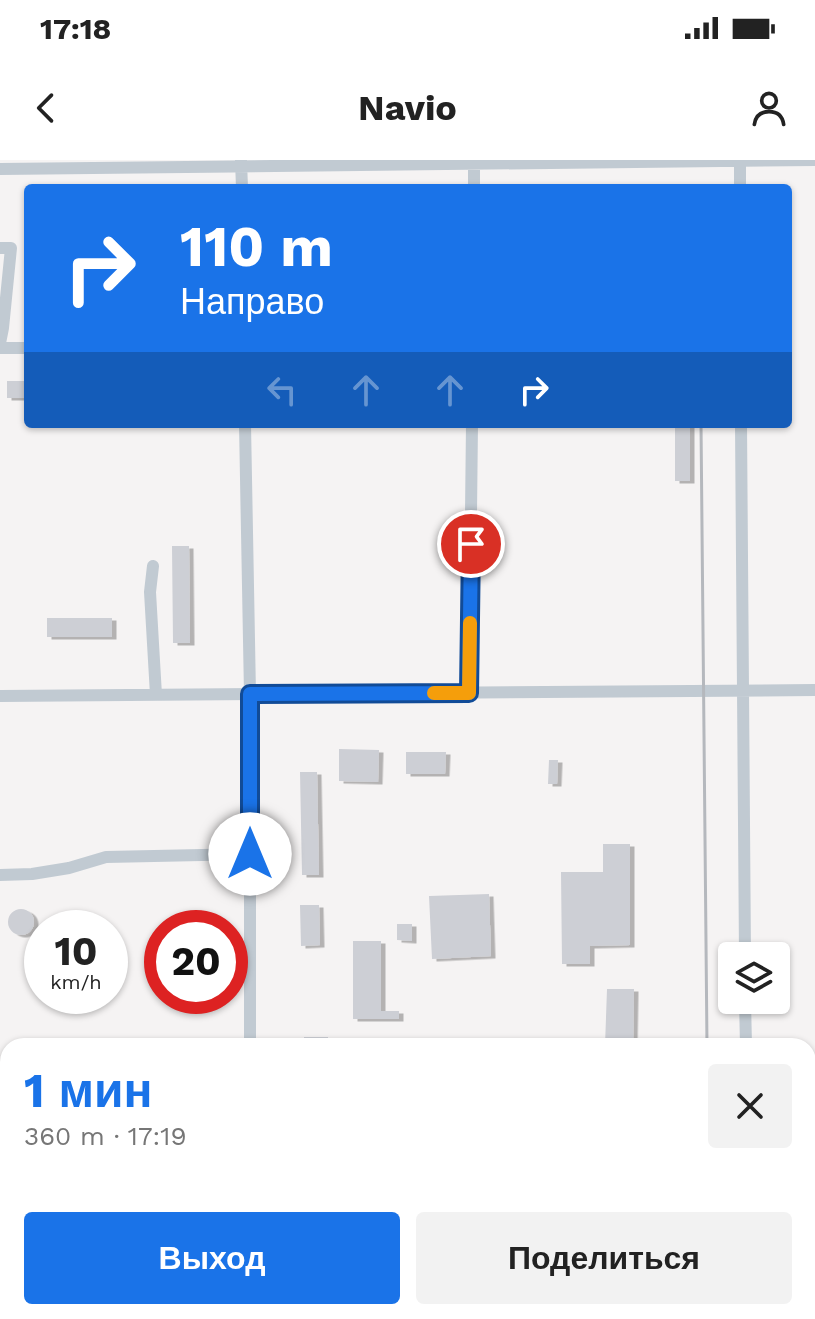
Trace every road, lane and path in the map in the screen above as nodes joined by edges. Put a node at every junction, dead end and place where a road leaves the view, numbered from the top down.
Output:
1 (815, 160) edge
2 (740, 161) edge
3 (241, 163) edge
4 (474, 164) junction
5 (0, 169) edge
6 (242, 184) edge
7 (474, 184) edge
8 (740, 184) edge
9 (0, 248) edge
10 (0, 346) edge
11 (24, 348) edge
12 (245, 428) edge
13 (472, 428) edge
14 (741, 428) edge
15 (153, 566) dead end
16 (815, 690) edge
17 (742, 691) junction
18 (469, 693) junction
19 (250, 694) junction
20 (156, 695) junction
21 (0, 696) edge
22 (250, 854) junction
23 (0, 875) edge
24 (745, 942) edge
25 (745, 1014) edge
26 (250, 1038) edge
27 (746, 1038) edge

1 - 2 lane
2 - 4 lane
2 - 8 lane
3 - 4 lane
3 - 5 lane
3 - 6 lane
4 - 7 lane
9 - 10 lane
10 - 11 lane
12 - 19 lane
13 - 18 lane
14 - 17 lane
15 - 20 lane
16 - 17 lane
17 - 18 lane
17 - 24 lane
18 - 19 lane
19 - 20 lane
19 - 22 lane
20 - 21 lane
22 - 23 lane
22 - 26 lane
25 - 27 lane

